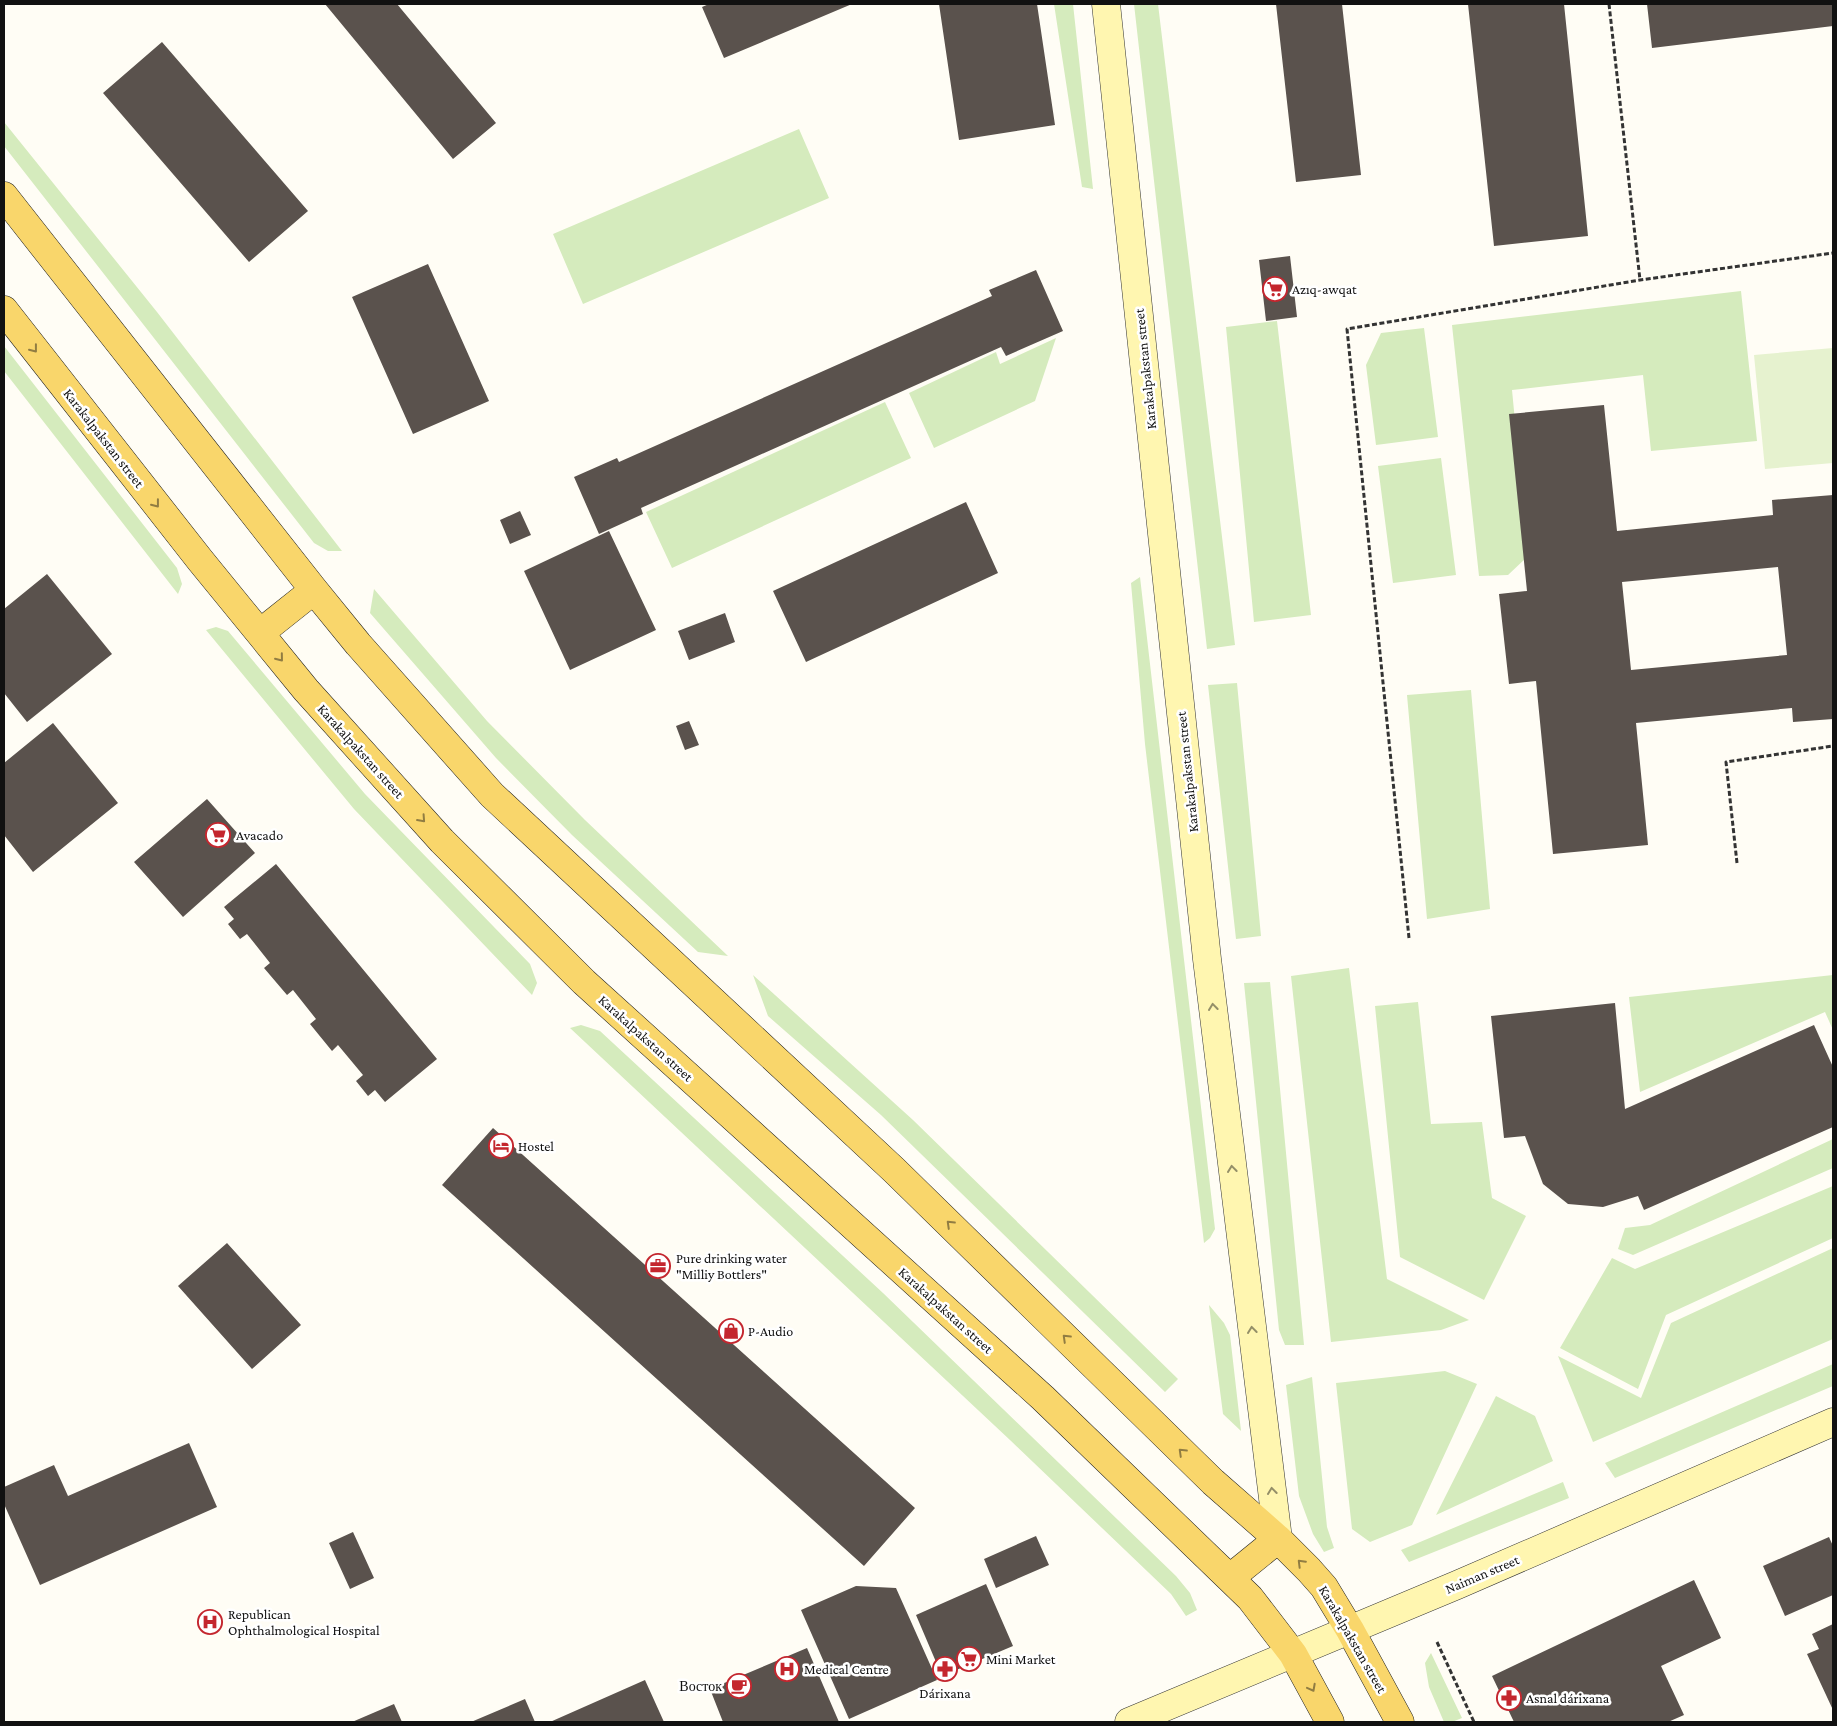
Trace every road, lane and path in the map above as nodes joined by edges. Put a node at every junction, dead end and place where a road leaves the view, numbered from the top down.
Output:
1 (1106, 4) edge
2 (1609, 4) edge
3 (4, 196) edge
4 (1833, 253) edge
5 (1640, 280) junction
6 (4, 310) edge
7 (314, 590) junction
8 (260, 633) junction
9 (1833, 746) edge
10 (1737, 863) dead end
11 (1409, 938) dead end
12 (1833, 1422) edge
13 (1278, 1540) junction
14 (1230, 1578) junction
15 (1350, 1630) junction
16 (1437, 1642) dead end
17 (1293, 1654) junction
18 (1129, 1722) edge
19 (1330, 1722) edge
20 (1400, 1722) edge
21 (1474, 1722) edge

13 -> 1 street, Karakalpakstan street
2 - 5 path
3 - 7 main road, Karakalpakstan street
4 - 5 path
5 - 11 path
6 -> 8 main road, Karakalpakstan street
7 - 8 main road
13 -> 7 main road, Karakalpakstan street
8 -> 14 main road, Karakalpakstan street
9 - 10 path
12 - 15 street, Naiman street
13 - 14 main road
15 -> 13 main road, Karakalpakstan street
14 - 17 main road, Karakalpakstan street
15 - 17 street, Naiman street
15 - 20 main road, Karakalpakstan street
16 - 21 path
17 - 18 street, Naiman street
17 -> 19 main road, Karakalpakstan street

